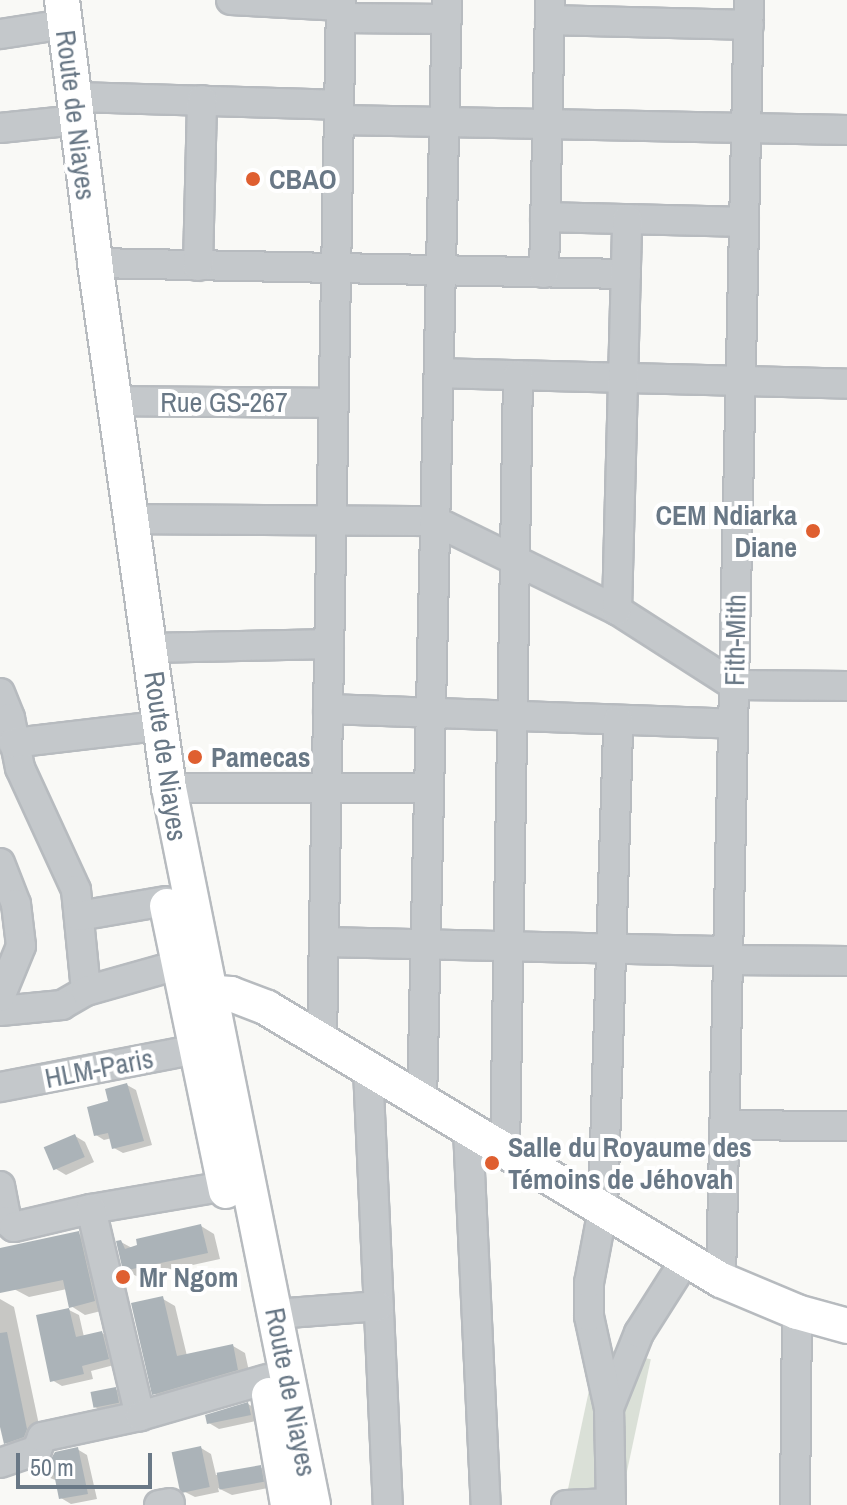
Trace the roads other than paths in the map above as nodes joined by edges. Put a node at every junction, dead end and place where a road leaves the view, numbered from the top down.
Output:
1 (231, 0) edge
2 (341, 8) edge
3 (49, 9) edge
4 (447, 9) edge
5 (550, 10) edge
6 (749, 13) edge
7 (0, 34) edge
8 (202, 100) junction
9 (66, 109) junction
10 (339, 113) junction
11 (444, 122) junction
12 (547, 124) junction
13 (0, 128) edge
14 (746, 128) junction
15 (847, 130) edge
16 (545, 217) junction
17 (627, 219) junction
18 (744, 222) junction
19 (95, 263) junction
20 (198, 266) junction
21 (336, 269) junction
22 (441, 271) junction
23 (544, 273) junction
24 (626, 274) junction
25 (439, 373) junction
26 (518, 375) junction
27 (623, 378) junction
28 (741, 381) junction
29 (847, 384) edge
30 (114, 401) junction
31 (334, 403) junction
32 (130, 519) junction
33 (435, 521) junction
34 (332, 522) junction
35 (516, 561) junction
36 (617, 610) junction
37 (329, 644) junction
38 (151, 648) junction
39 (734, 685) junction
40 (847, 686) edge
41 (0, 693) edge
42 (328, 709) junction
43 (431, 713) junction
44 (511, 716) junction
45 (618, 720) junction
46 (733, 724) junction
47 (140, 728) junction
48 (13, 743) junction
49 (327, 787) junction
50 (169, 788) junction
51 (429, 788) junction
52 (0, 863) edge
53 (6, 894) edge
54 (166, 901) junction
55 (79, 916) junction
56 (324, 942) junction
57 (426, 944) junction
58 (507, 946) junction
59 (613, 949) junction
60 (728, 956) junction
61 (847, 961) edge
62 (191, 982) junction
63 (86, 991) junction
64 (0, 997) edge
65 (0, 1011) edge
66 (322, 1039) junction
67 (197, 1049) junction
68 (368, 1069) junction
69 (0, 1087) edge
70 (422, 1103) junction
71 (724, 1125) junction
72 (847, 1126) edge
73 (468, 1130) junction
74 (505, 1152) junction
75 (0, 1186) edge
76 (225, 1186) junction
77 (91, 1209) junction
78 (603, 1209) junction
79 (686, 1259) junction
80 (721, 1280) junction
81 (379, 1306) junction
82 (797, 1312) junction
83 (276, 1314) junction
84 (847, 1326) edge
85 (267, 1379) junction
86 (609, 1408) junction
87 (140, 1416) junction
88 (0, 1463) edge
89 (611, 1504) edge
90 (288, 1505) edge
91 (313, 1505) edge
92 (388, 1505) edge
93 (486, 1505) edge
94 (566, 1505) edge
95 (795, 1505) edge

1 - 2 street
2 - 4 street
2 - 10 street
3 - 7 street
3 - 9 main road, Route de Niayes
4 - 11 street
5 - 6 street
5 - 12 street
6 - 14 street, Fith-Mith
8 - 9 street
8 - 10 street
8 - 20 street
9 - 13 street
9 - 19 main road, Route de Niayes
9 - 47 main road, Route de Niayes
10 - 11 street
10 - 21 street
11 - 12 street
11 - 22 street
12 - 14 street
12 - 16 street
14 - 15 street
14 - 18 street, Fith-Mith
16 - 17 street
16 - 23 street
17 - 18 street
17 - 24 street
18 - 28 street, Fith-Mith
19 - 20 street
19 - 30 main road, Route de Niayes
20 - 21 street
21 - 22 street
21 - 31 street
22 - 23 street
22 - 25 street
23 - 24 street
24 - 27 street
25 - 26 street
25 - 33 street
26 - 27 street
26 - 35 street
27 - 28 street
27 - 36 street
28 - 29 street
28 - 39 street, Fith-Mith
30 - 31 street, Rue GS-267
30 - 32 main road, Route de Niayes
31 - 34 street
32 - 34 street
32 - 38 main road, Route de Niayes
33 - 34 street
33 - 35 street
33 - 43 street
34 - 37 street
35 - 36 street
35 - 44 street
36 - 39 street
37 - 38 street
37 - 42 street
38 - 50 main road, Route de Niayes
39 - 40 street
39 - 46 street, Fith-Mith
41 - 48 street
42 - 43 street
42 - 49 street
43 - 44 street
43 - 51 street
44 - 45 street
44 - 58 street
45 - 46 street
45 - 59 street
46 - 60 street, Fith-Mith
47 - 48 street
47 - 54 main road, Route de Niayes
48 - 55 street
49 - 50 street
49 - 51 street
49 - 56 street
50 - 62 main road, Route de Niayes
51 - 57 street
52 - 53 street
53 - 64 street
54 - 55 street
54 - 62 main road, Route de Niayes
55 - 63 street
56 - 57 street
56 - 66 street
57 - 58 street
57 - 70 street
58 - 59 street
58 - 74 street
59 - 60 street
59 - 78 street
60 - 61 street
60 - 71 street, Fith-Mith
62 - 63 street
62 - 66 main road
62 - 67 main road, Route de Niayes
62 - 83 main road, Route de Niayes
63 - 65 street
66 - 68 main road
67 - 69 street, HLM-Paris
67 - 76 main road, Route de Niayes
68 - 70 main road
68 - 81 street
70 - 73 main road
71 - 72 street
71 - 80 street, Fith-Mith
73 - 74 main road
73 - 93 street
74 - 78 main road
75 - 77 street
76 - 77 street
76 - 85 main road, Route de Niayes
77 - 87 street
78 - 79 main road
78 - 86 street
79 - 80 main road
79 - 86 street
80 - 82 main road
81 - 83 street
81 - 92 street
82 - 84 main road
82 - 95 street
83 - 91 main road, Route de Niayes
85 - 87 street
85 - 90 main road, Route de Niayes
86 - 89 street
87 - 88 street
89 - 94 street

